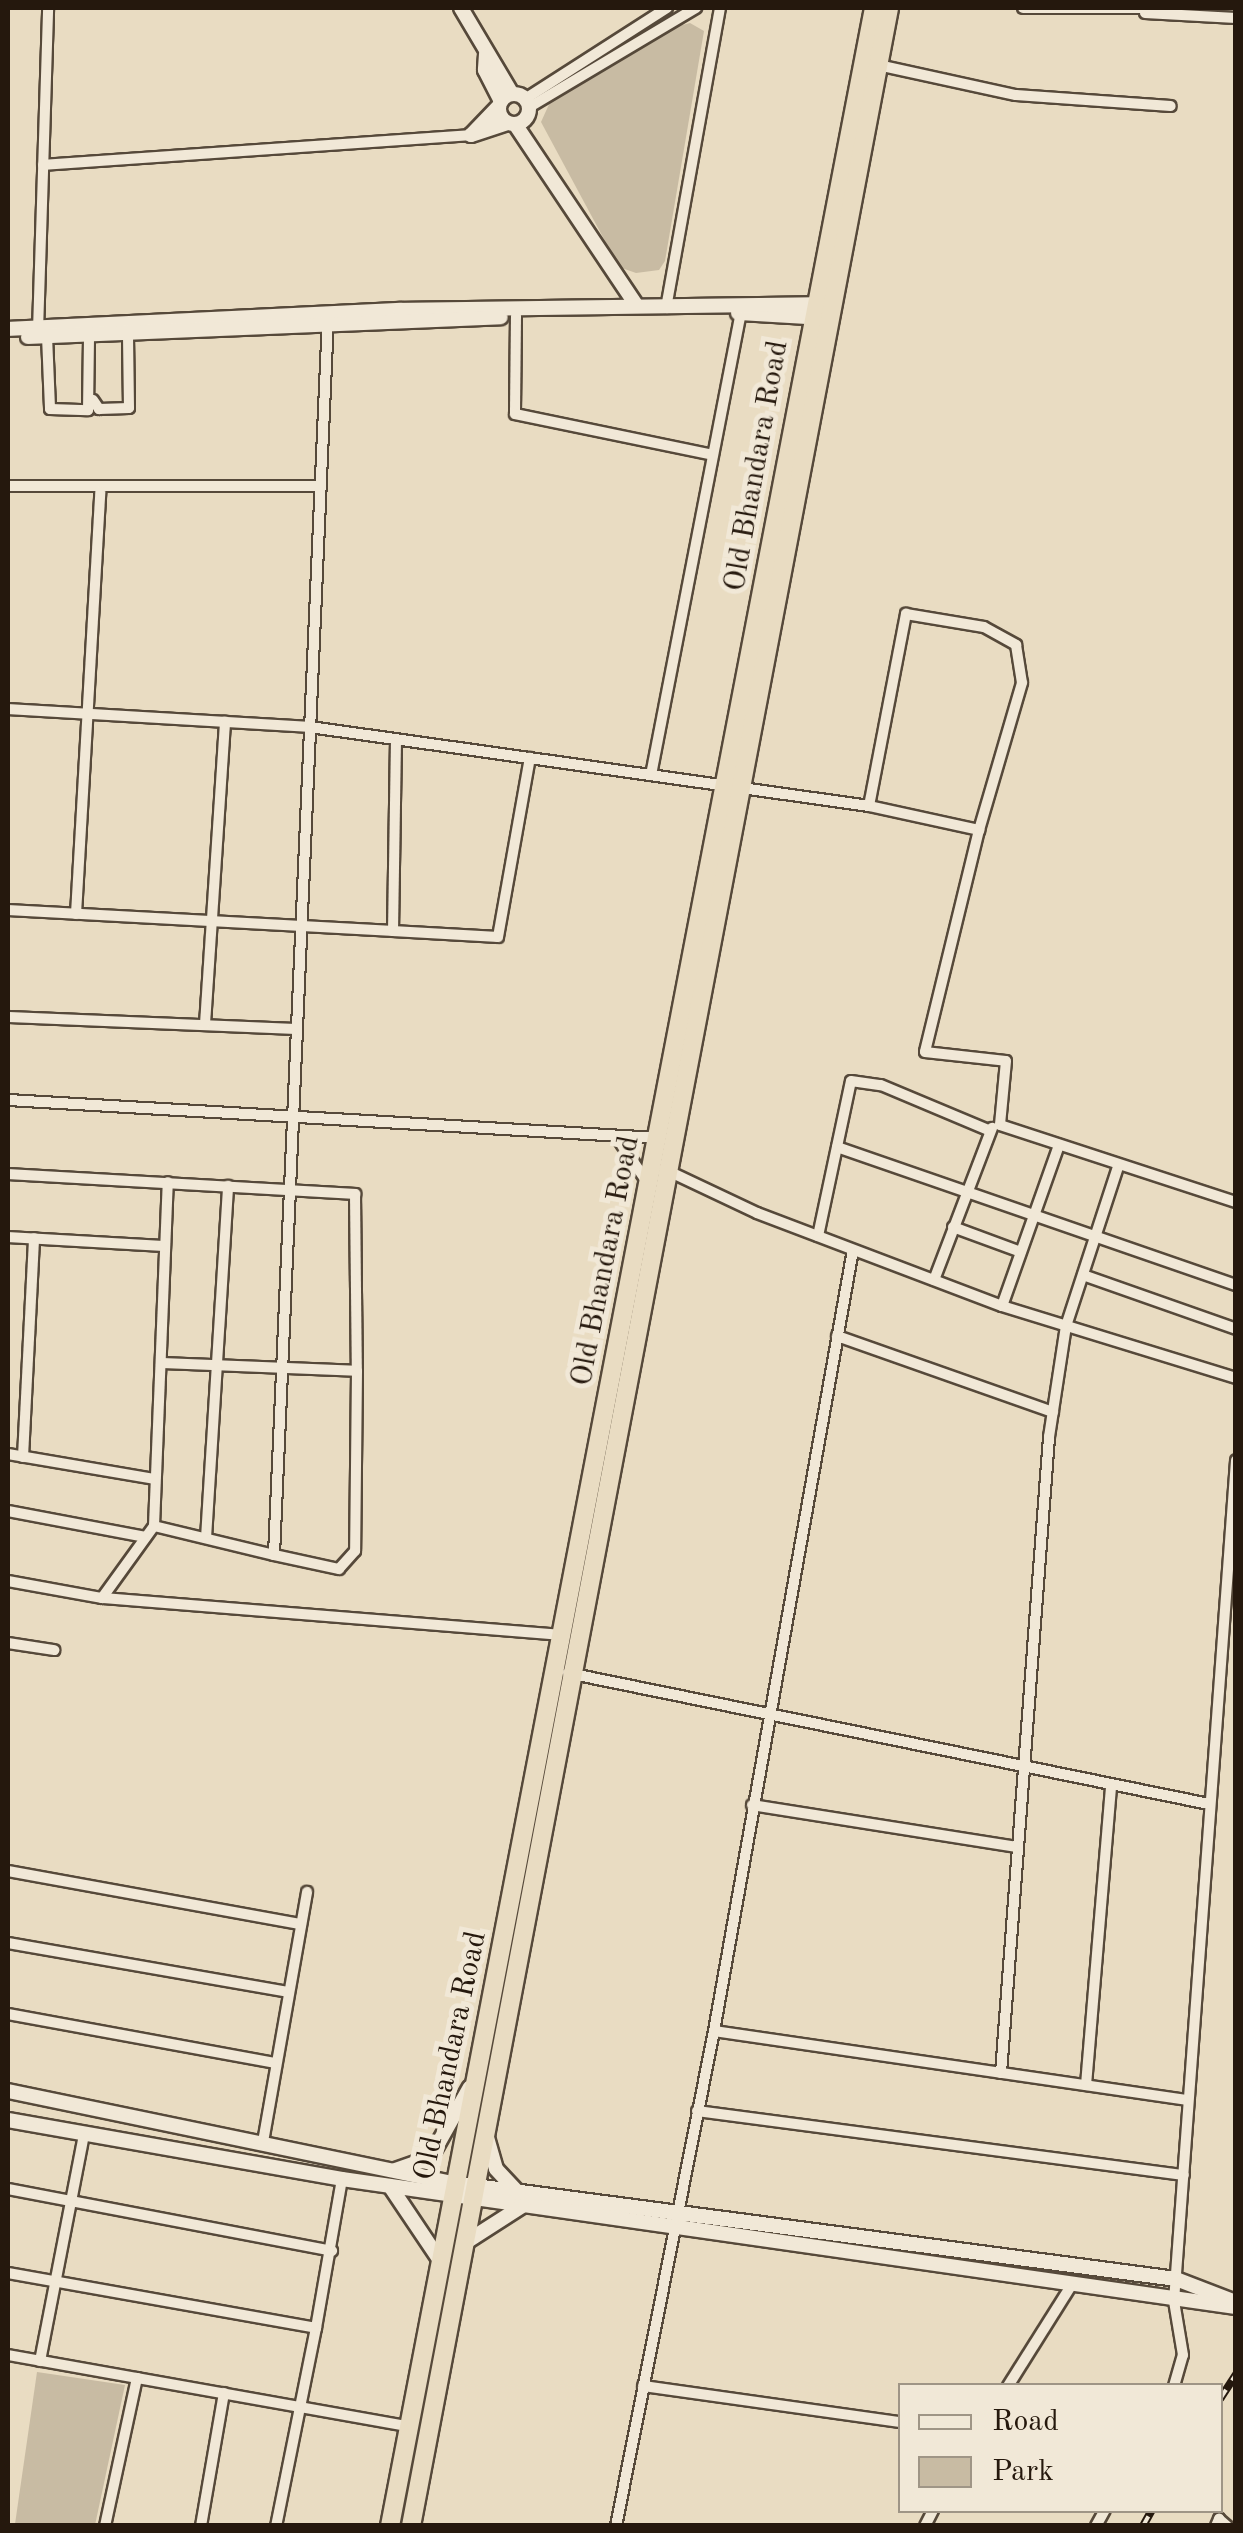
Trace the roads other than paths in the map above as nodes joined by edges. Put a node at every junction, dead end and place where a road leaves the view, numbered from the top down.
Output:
1 (48, 8) edge
2 (460, 8) edge
3 (696, 8) edge
4 (720, 8) edge
5 (874, 8) edge
6 (890, 8) edge
7 (1024, 8) edge
8 (1145, 10) edge
9 (660, 14) edge
10 (1236, 18) edge
11 (878, 64) junction
12 (1171, 106) dead end
13 (514, 109) junction
14 (472, 136) joint
15 (43, 165) junction
16 (667, 306) junction
17 (638, 307) junction
18 (821, 311) junction
19 (741, 314) junction
20 (516, 316) junction
21 (328, 319) junction
22 (8, 329) edge
23 (128, 332) junction
24 (41, 334) junction
25 (92, 334) junction
26 (8, 338) edge
27 (713, 455) junction
28 (8, 486) edge
29 (321, 486) junction
30 (100, 492) junction
31 (8, 710) edge
32 (91, 714) junction
33 (224, 722) junction
34 (310, 727) junction
35 (396, 739) junction
36 (530, 758) junction
37 (651, 775) junction
38 (730, 786) junction
39 (869, 806) junction
40 (979, 830) junction
41 (8, 910) edge
42 (76, 914) junction
43 (211, 922) junction
44 (302, 926) junction
45 (393, 931) junction
46 (8, 1018) edge
47 (205, 1024) junction
48 (297, 1028) junction
49 (8, 1100) edge
50 (293, 1115) junction
51 (994, 1128) junction
52 (616, 1136) junction
53 (665, 1140) junction
54 (1059, 1145) junction
55 (837, 1146) junction
56 (1119, 1164) junction
57 (659, 1167) junction
58 (8, 1174) edge
59 (168, 1182) junction
60 (648, 1183) junction
61 (228, 1186) junction
62 (293, 1190) junction
63 (966, 1190) junction
64 (1236, 1202) edge
65 (1033, 1218) junction
66 (953, 1227) junction
67 (818, 1236) junction
68 (8, 1237) edge
69 (34, 1238) junction
70 (1095, 1239) junction
71 (163, 1246) junction
72 (853, 1250) junction
73 (1021, 1252) junction
74 (1083, 1276) junction
75 (934, 1280) junction
76 (1236, 1285) edge
77 (1002, 1306) junction
78 (1066, 1326) junction
79 (1236, 1330) edge
80 (837, 1336) junction
81 (161, 1363) junction
82 (215, 1365) junction
83 (287, 1368) junction
84 (356, 1371) junction
85 (1236, 1378) edge
86 (1053, 1412) junction
87 (8, 1454) edge
88 (23, 1457) junction
89 (1236, 1460) edge
90 (154, 1479) junction
91 (8, 1511) edge
92 (154, 1526) junction
93 (146, 1537) junction
94 (206, 1538) junction
95 (274, 1555) junction
96 (8, 1582) edge
97 (102, 1598) junction
98 (572, 1635) junction
99 (8, 1643) edge
100 (54, 1650) dead end
101 (565, 1672) junction
102 (765, 1715) junction
103 (1023, 1767) junction
104 (1112, 1785) junction
105 (1209, 1804) junction
106 (752, 1805) junction
107 (1018, 1847) junction
108 (8, 1870) edge
109 (307, 1892) dead end
110 (301, 1924) junction
111 (8, 1942) edge
112 (504, 1973) junction
113 (288, 1992) junction
114 (8, 2014) edge
115 (714, 2031) junction
116 (275, 2063) junction
117 (1001, 2073) junction
118 (474, 2078) junction
119 (1086, 2086) junction
120 (8, 2091) edge
121 (1188, 2100) junction
122 (698, 2110) junction
123 (8, 2120) edge
124 (484, 2128) junction
125 (84, 2134) junction
126 (263, 2142) junction
127 (394, 2170) junction
128 (1184, 2175) junction
129 (342, 2179) junction
130 (390, 2186) junction
131 (8, 2189) edge
132 (460, 2190) junction
133 (521, 2199) junction
134 (70, 2200) junction
135 (675, 2218) junction
136 (460, 2246) junction
137 (332, 2251) junction
138 (439, 2259) junction
139 (8, 2273) edge
140 (1176, 2279) junction
141 (55, 2281) junction
142 (1071, 2286) junction
143 (1174, 2301) junction
144 (1236, 2305) edge
145 (316, 2328) junction
146 (8, 2355) edge
147 (40, 2361) junction
148 (137, 2378) junction
149 (1010, 2383) edge
150 (1175, 2383) edge
151 (643, 2386) junction
152 (224, 2393) junction
153 (301, 2406) junction
154 (898, 2422) edge
155 (418, 2428) junction
156 (105, 2526) edge
157 (200, 2526) edge
158 (276, 2526) edge
159 (390, 2526) edge
160 (410, 2526) edge
161 (616, 2526) edge
162 (1216, 2526) edge
163 (1228, 2526) edge

1 - 15 street
2 - 13 main road
3 - 9 street
4 - 16 street
5 - 18 highway, Old Bhandara Road
6 - 11 highway
7 - 8 street
8 - 10 street
9 - 13 street
11 - 12 street
11 - 18 highway
13 - 14 main road
13 - 17 main road
14 - 15 street
15 - 24 street
16 - 17 main road
16 - 18 main road
16 - 19 main road
17 - 20 main road
17 - 21 main road
18 - 19 main road
18 - 38 highway, Old Bhandara Road
19 - 27 street
20 - 21 main road
20 - 27 street
21 - 23 main road
21 - 24 main road
21 - 29 street
22 - 24 main road
23 - 25 main road
23 - 25 street
24 - 25 main road
24 - 25 street
24 - 26 main road
27 - 37 street
28 - 30 street
29 - 30 street
29 - 34 street
30 - 32 street
31 - 32 street
32 - 33 street
32 - 42 street
33 - 34 street
33 - 43 street
34 - 35 street
34 - 44 street
35 - 36 street
35 - 45 street
36 - 37 street
36 - 45 street
37 - 38 street
38 - 39 street
38 - 53 highway, Old Bhandara Road
39 - 40 street
39 - 40 street
40 - 51 street
41 - 42 street
42 - 43 street
43 - 44 street
43 - 47 street
44 - 45 street
44 - 48 street
46 - 47 street
47 - 48 street
48 - 50 street
49 - 50 street
50 - 52 street
50 - 62 street
51 - 54 street
51 - 55 street
51 - 63 street
52 - 53 street
52 - 60 street
53 - 57 highway, Old Bhandara Road
54 - 56 street
54 - 65 street
55 - 63 street
55 - 67 street
56 - 64 street
56 - 70 street
57 - 60 highway, Old Bhandara Road
57 - 67 street
57 - 98 highway
58 - 59 street
59 - 61 street
59 - 71 street
60 - 98 highway, Old Bhandara Road
61 - 62 street
61 - 82 street
62 - 83 street
62 - 84 street
63 - 65 street
63 - 66 street
65 - 70 street
65 - 73 street
66 - 73 street
66 - 75 street
67 - 72 street
68 - 69 street
69 - 71 street
69 - 88 street
70 - 74 street
70 - 76 street
71 - 81 street
72 - 75 street
72 - 80 street
73 - 77 street
74 - 78 street
74 - 79 street
75 - 77 street
77 - 78 street
78 - 85 street
78 - 86 street
80 - 86 street
80 - 102 street
81 - 82 street
81 - 90 street
82 - 83 street
82 - 94 street
83 - 84 street
83 - 95 street
84 - 95 street
86 - 103 street
87 - 88 street
88 - 90 street
89 - 105 street
90 - 92 street
91 - 93 street
92 - 93 street
92 - 94 street
93 - 97 street
94 - 95 street
96 - 97 street
97 - 98 street
98 - 101 highway, Old Bhandara Road
99 - 100 street
101 - 102 street
101 - 112 highway, Old Bhandara Road
102 - 103 street
102 - 106 street
103 - 104 street
103 - 107 street
104 - 105 street
104 - 119 street
105 - 121 street
106 - 107 street
106 - 115 street
107 - 117 street
108 - 110 street
109 - 110 street
110 - 113 street
111 - 113 street
112 - 118 highway, Old Bhandara Road
112 - 124 highway
113 - 116 street
114 - 116 street
115 - 117 street
115 - 122 street
116 - 126 street
117 - 119 street
118 - 127 main road
118 - 132 highway, Old Bhandara Road
119 - 121 street
120 - 126 main road
121 - 128 street
122 - 128 street
122 - 135 street
123 - 125 main road
124 - 132 highway
124 - 133 main road
125 - 129 main road
125 - 134 street
126 - 127 main road
127 - 132 main road
128 - 140 street
129 - 130 main road
129 - 137 street
130 - 132 main road
130 - 138 main road
131 - 134 street
132 - 133 main road
132 - 136 highway
132 - 138 highway, Old Bhandara Road
133 - 135 main road
133 - 136 main road
134 - 137 street
134 - 141 street
135 - 140 main road
135 - 142 main road
135 - 151 street
136 - 155 highway
137 - 145 street
138 - 155 highway, Old Bhandara Road
139 - 141 street
140 - 143 street
140 - 144 main road
141 - 145 street
141 - 147 street
142 - 143 main road
142 - 149 street
143 - 144 main road
143 - 150 street
145 - 153 street
146 - 147 street
147 - 148 street
148 - 152 street
148 - 156 street
151 - 154 street
151 - 161 street
152 - 153 street
152 - 157 street
153 - 155 street
153 - 158 street
155 - 159 highway, Old Bhandara Road
155 - 160 highway
162 - 163 street

